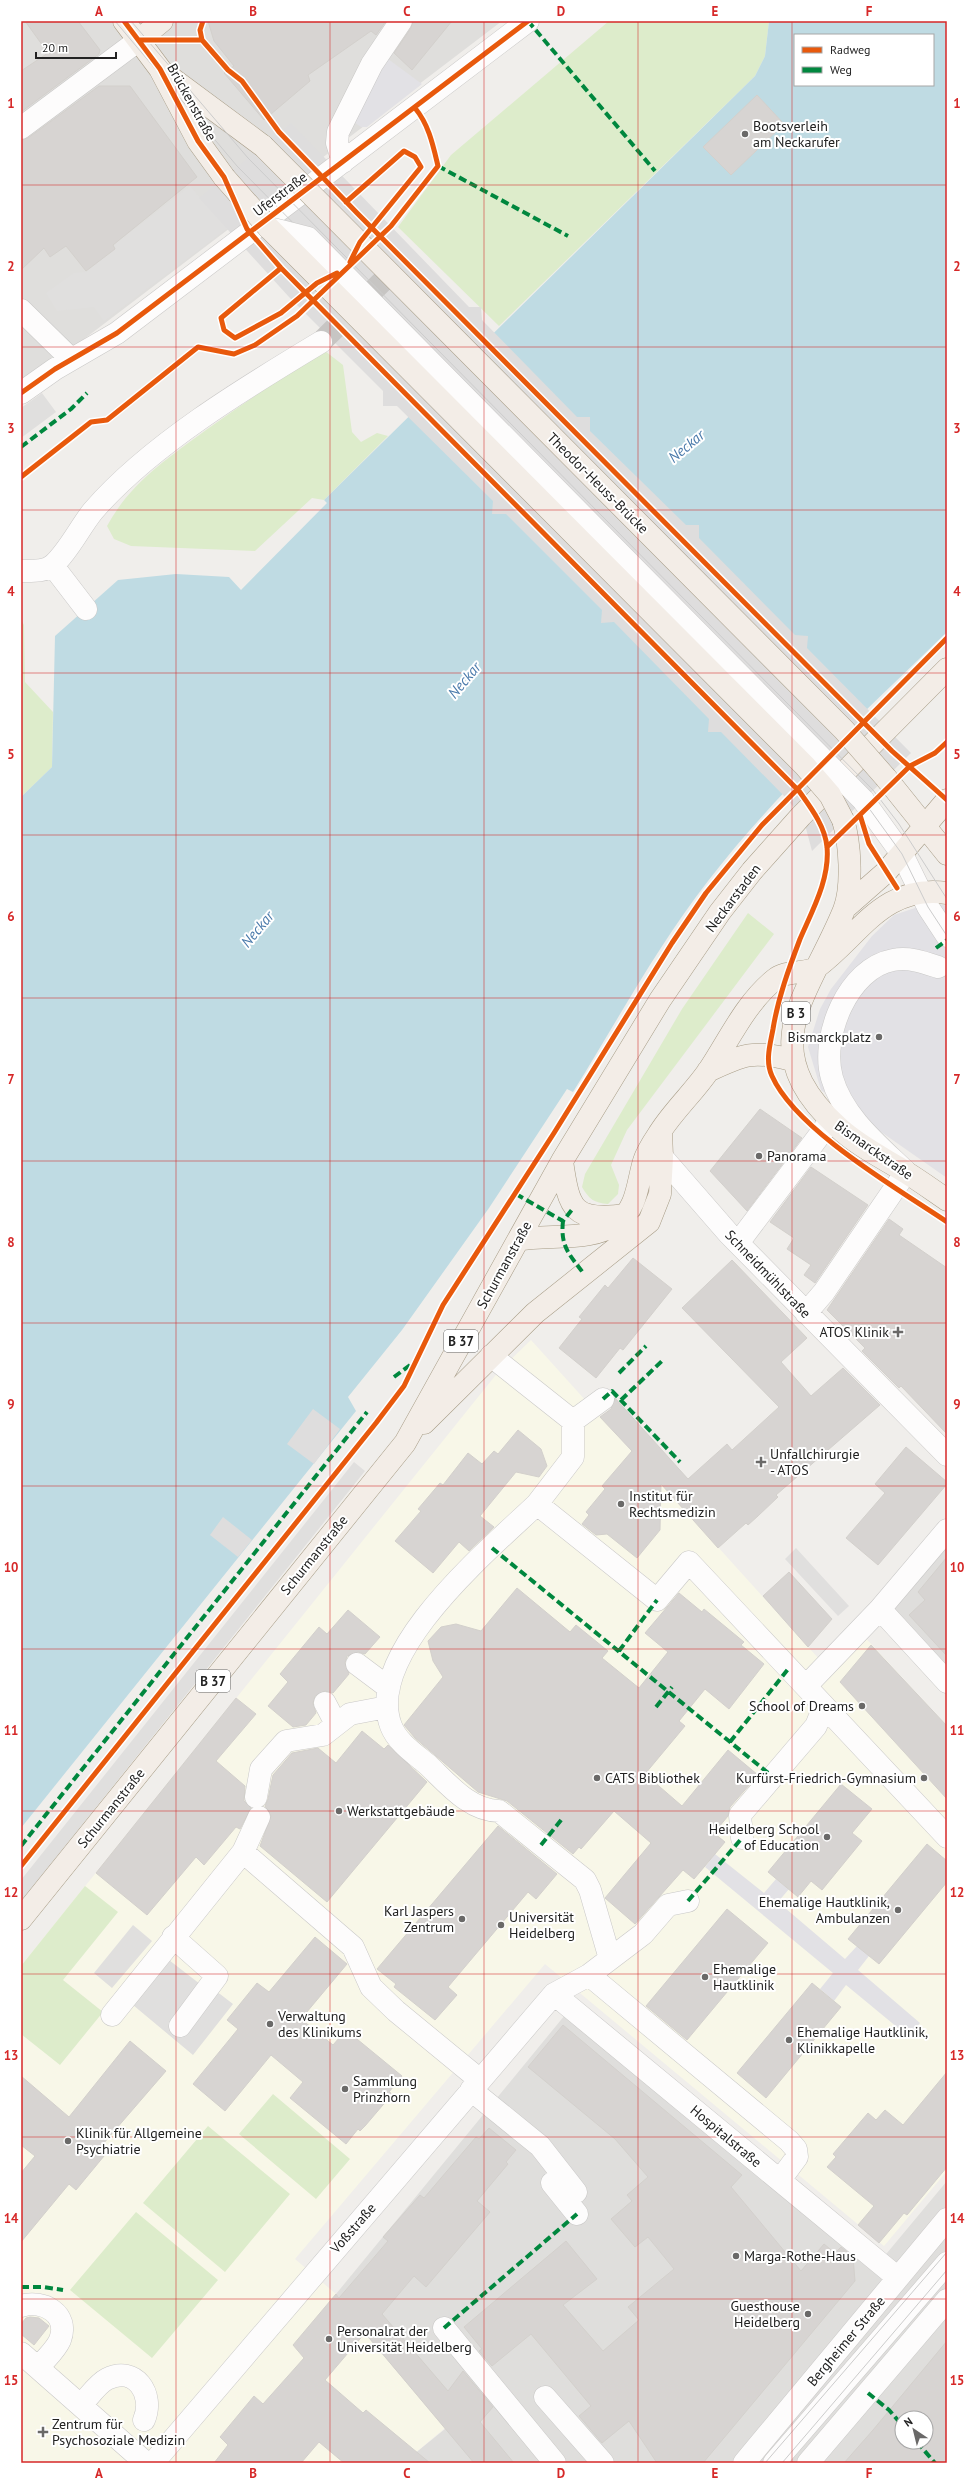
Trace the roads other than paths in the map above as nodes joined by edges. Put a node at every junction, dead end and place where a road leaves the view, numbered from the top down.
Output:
1 (124, 21) edge
2 (162, 21) edge
3 (401, 21) edge
4 (519, 24) edge
5 (139, 40) junction
6 (160, 69) junction
7 (21, 128) edge
8 (263, 146) joint
9 (343, 162) junction
10 (269, 228) junction
11 (21, 310) edge
12 (321, 342) tunnel mouth
13 (71, 359) junction
14 (21, 393) edge
15 (53, 566) junction
16 (21, 571) edge
17 (86, 609) dead end
18 (947, 669) edge
19 (947, 800) edge
20 (925, 828) junction
21 (902, 854) junction
22 (947, 854) edge
23 (921, 891) junction
24 (947, 893) edge
25 (845, 908) junction
26 (947, 936) edge
27 (938, 967) dead end
28 (815, 968) junction
29 (792, 1060) junction
30 (708, 1071) junction
31 (831, 1120) junction
32 (661, 1131) junction
33 (662, 1157) junction
34 (562, 1161) junction
35 (906, 1172) junction
36 (947, 1200) edge
37 (626, 1215) junction
38 (518, 1240) junction
39 (738, 1243) junction
40 (806, 1314) junction
41 (491, 1356) junction
42 (603, 1399) dead end
43 (573, 1421) junction
44 (405, 1443) junction
45 (947, 1455) edge
46 (537, 1504) junction
47 (947, 1530) edge
48 (880, 1609) junction
49 (357, 1664) dead end
50 (947, 1682) edge
51 (806, 1686) junction
52 (388, 1698) junction
53 (325, 1703) dead end
54 (824, 1706) junction
55 (336, 1724) junction
56 (947, 1837) edge
57 (742, 1838) dead end
58 (242, 1852) junction
59 (688, 1901) dead end
60 (21, 1919) edge
61 (173, 1937) junction
62 (610, 1959) junction
63 (589, 1974) junction
64 (554, 1994) junction
65 (112, 2015) dead end
66 (180, 2026) dead end
67 (476, 2085) junction
68 (519, 2130) junction
69 (780, 2180) junction
70 (576, 2192) dead end
71 (577, 2214) dead end
72 (947, 2220) edge
73 (947, 2263) edge
74 (898, 2278) junction
75 (947, 2300) edge
76 (21, 2306) edge
77 (444, 2328) dead end
78 (21, 2353) edge
79 (38, 2368) junction
80 (545, 2398) dead end
81 (81, 2405) junction
82 (144, 2420) dead end
83 (146, 2463) edge
84 (154, 2463) edge
85 (555, 2463) edge
86 (603, 2463) edge
87 (744, 2463) edge
88 (774, 2463) edge
89 (808, 2463) edge

1 - 5 main road, Brückenstraße / B 3
2 - 5 main road
3 - 9 street
4 - 9 street, Uferstraße
5 - 6 main road, Brückenstraße / B 3
5 - 7 street
6 - 8 main road, Brückenstraße / B 3
6 - 10 main road, Brückenstraße / B 3, bridge
8 - 20 main road, Theodor-Heuss-Brücke / B 3, bridge
9 - 13 street, Uferstraße
10 - 21 street, bridge
10 - 25 main road, Bismarckstraße / B 3, bridge
11 - 13 street
12 - 15 street
13 - 14 street, Uferstraße
15 - 16 street
15 - 17 street
18 - 34 main road, Neckarstaden / B 37
19 - 20 main road
20 - 21 main road, B 3
20 - 22 main road, B 3
21 - 23 street
21 - 25 main road, B 3
23 - 24 main road
23 - 26 street
23 - 28 main road
25 - 28 main road, Bismarckstraße / B 3
27 - 35 street
28 - 29 main road, Bismarckstraße / B 3
28 - 30 main road
29 - 30 main road
29 - 31 main road, Bismarckstraße / B 3
30 - 32 main road
31 - 35 main road, Bismarckstraße / B 3
31 - 39 street
32 - 33 main road
32 - 37 main road
33 - 39 street, Schneidmühlstraße
33 - 41 main road
34 - 37 main road
34 - 38 main road, Schurmanstraße / B 37
35 - 36 main road, Bismarckstraße / B 3
35 - 40 street
37 - 38 main road
38 - 44 main road, Schurmanstraße / B 37
39 - 40 street, Schneidmühlstraße
40 - 45 street, Schneidmühlstraße
41 - 43 street
41 - 44 main road
42 - 43 street
43 - 46 street
44 - 60 main road, Schurmanstraße / B 37
46 - 51 street
46 - 52 street
47 - 48 street
48 - 50 street
48 - 51 street
49 - 52 street
51 - 54 street
52 - 55 street
52 - 62 street
53 - 55 street
54 - 56 street
54 - 57 street
55 - 58 street
58 - 61 street
58 - 67 street
59 - 62 street, Voßstraße
61 - 65 street
61 - 66 street
62 - 63 street, Voßstraße
63 - 64 street, Voßstraße
63 - 69 street
64 - 67 street, Voßstraße
64 - 69 street, Hospitalstraße
67 - 68 street
67 - 84 street, Voßstraße
68 - 70 street
68 - 71 street
69 - 74 street, Hospitalstraße
72 - 74 street, Bergheimer Straße
73 - 88 street
74 - 87 street, Bergheimer Straße
75 - 89 street
76 - 79 street
77 - 85 street
78 - 79 street
79 - 81 street
80 - 86 street
81 - 82 street
81 - 83 street

